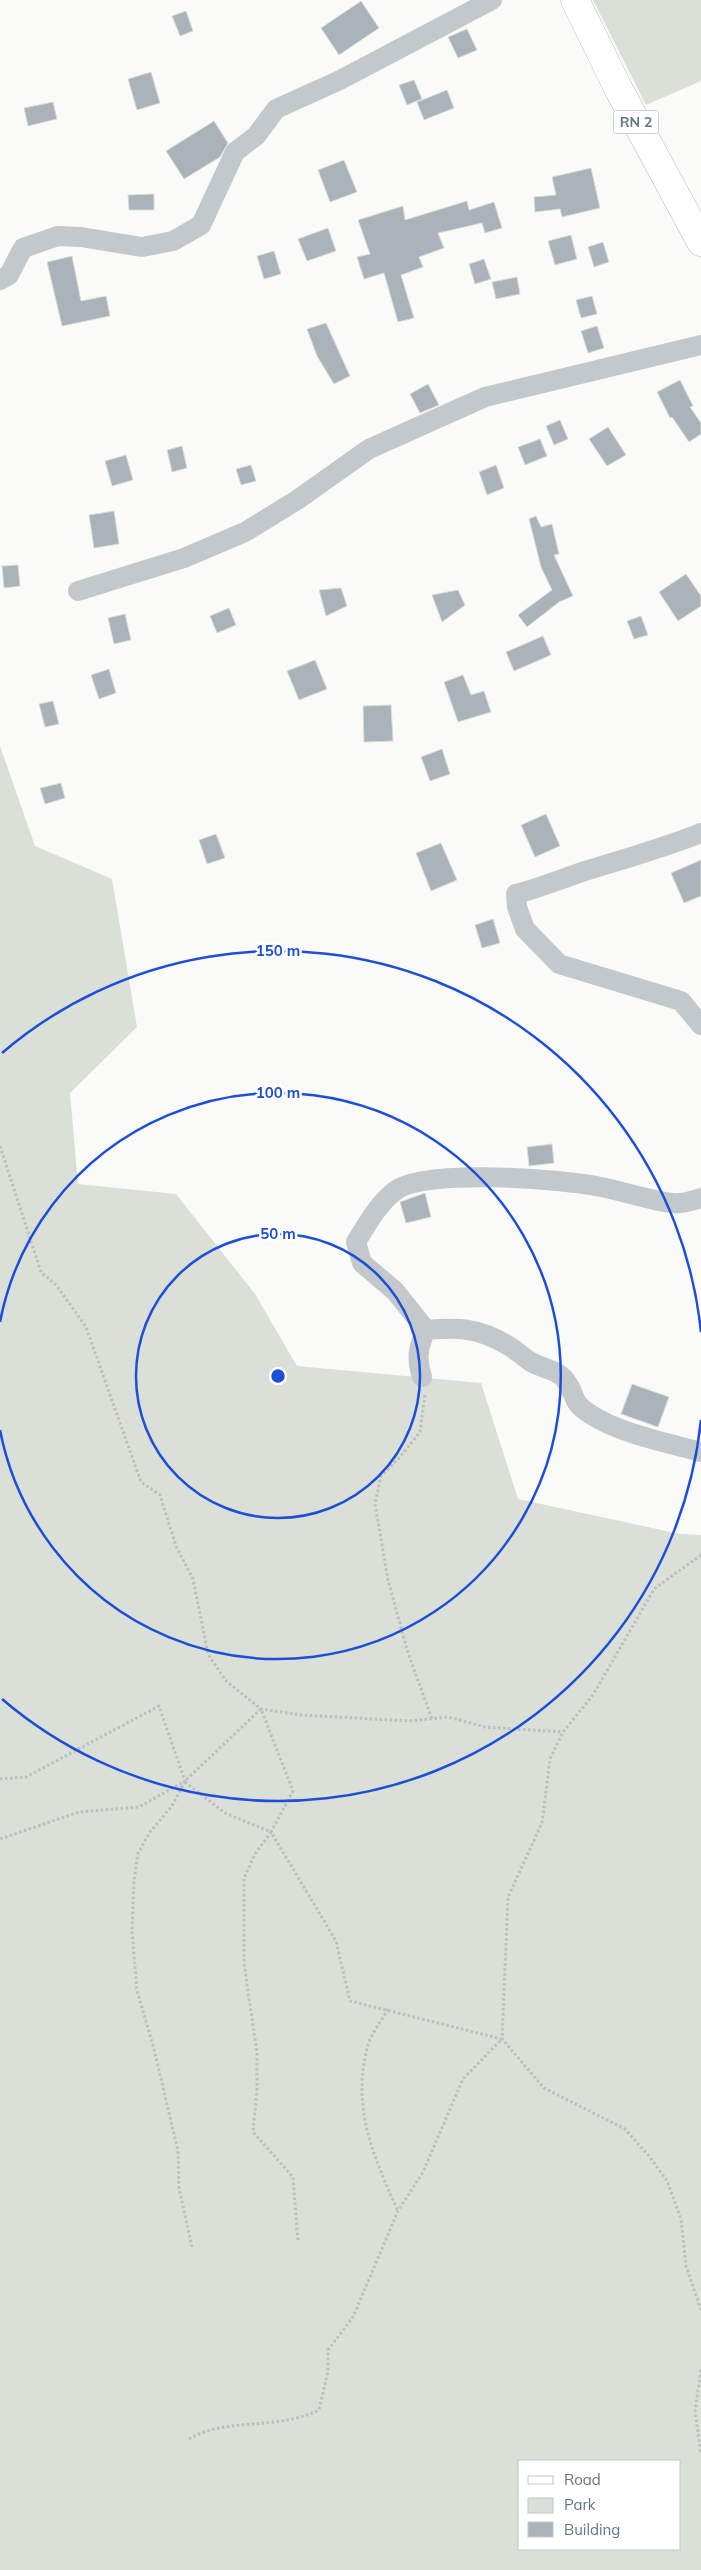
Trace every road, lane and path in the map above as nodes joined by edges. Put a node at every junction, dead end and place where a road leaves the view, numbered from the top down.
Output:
1 (492, 0) edge
2 (575, 0) edge
3 (701, 242) edge
4 (0, 280) edge
5 (701, 345) edge
6 (78, 591) dead end
7 (701, 833) edge
8 (701, 1025) edge
9 (0, 1146) edge
10 (701, 1198) edge
11 (426, 1330) junction
12 (422, 1377) joint
13 (701, 1452) edge
14 (701, 1555) edge
15 (261, 1709) junction
16 (432, 1719) junction
17 (563, 1732) junction
18 (0, 1779) edge
19 (185, 1782) junction
20 (271, 1832) junction
21 (0, 1839) edge
22 (388, 2009) junction
23 (502, 2039) junction
24 (398, 2212) junction
25 (298, 2242) dead end
26 (192, 2248) dead end
27 (701, 2310) edge
28 (701, 2370) edge
29 (189, 2439) dead end
30 (701, 2454) edge

1 - 4 street
2 - 3 main road, RN 2
5 - 6 street
7 - 8 street
9 - 15 path
10 - 11 street
11 - 12 street
11 - 13 street
12 - 16 path
14 - 17 path
15 - 16 path
15 - 19 path
15 - 20 path
16 - 17 path
17 - 23 path
18 - 19 path
19 - 20 path
19 - 21 path
19 - 26 path
20 - 22 path
20 - 25 path
22 - 23 path
22 - 24 path
23 - 24 path
23 - 27 path
24 - 29 path
28 - 30 path

